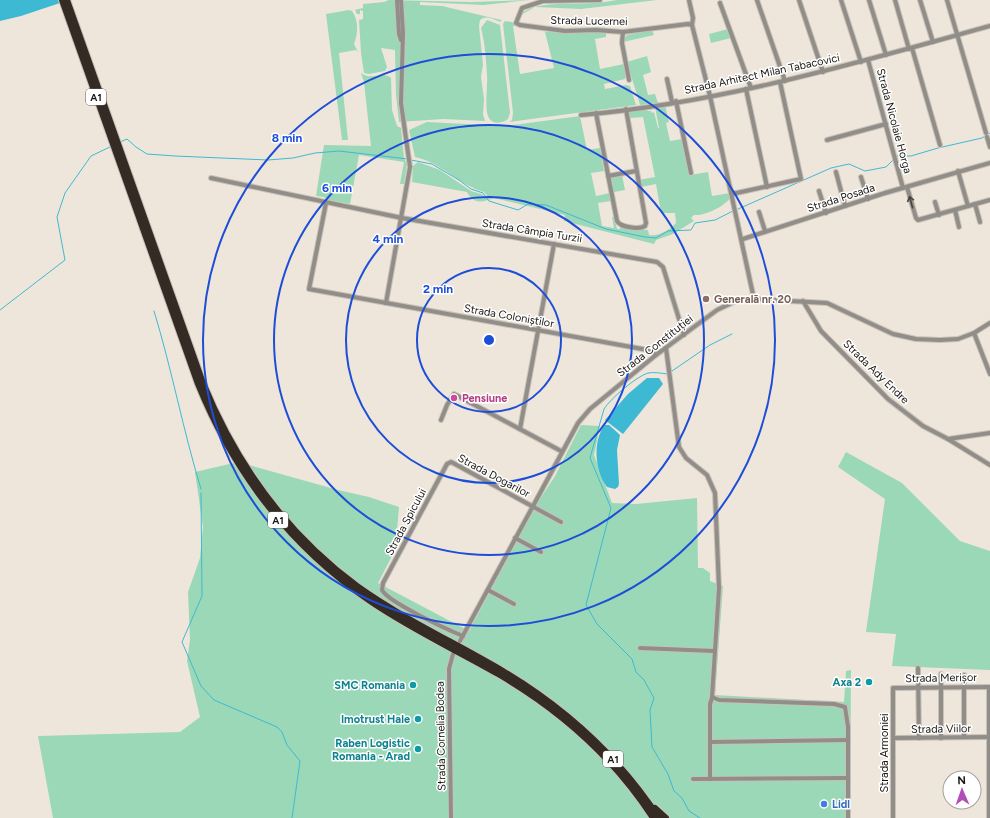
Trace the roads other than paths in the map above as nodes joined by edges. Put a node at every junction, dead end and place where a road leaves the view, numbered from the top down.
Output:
1 (62, 0) edge
2 (67, 0) edge
3 (397, 0) edge
4 (401, 0) edge
5 (600, 0) edge
6 (689, 0) edge
7 (757, 0) edge
8 (799, 0) edge
9 (841, 0) edge
10 (868, 0) edge
11 (895, 0) edge
12 (920, 0) edge
13 (948, 0) edge
14 (720, 3) dead end
15 (690, 24) junction
16 (990, 26) edge
17 (623, 32) junction
18 (401, 34) junction
19 (958, 35) junction
20 (933, 42) junction
21 (911, 48) junction
22 (886, 55) junction
23 (85, 58) junction
24 (868, 60) junction
25 (861, 62) junction
26 (823, 72) junction
27 (667, 79) dead end
28 (629, 80) dead end
29 (785, 81) junction
30 (780, 82) junction
31 (748, 88) junction
32 (710, 96) junction
33 (674, 102) junction
34 (626, 109) junction
35 (596, 113) junction
36 (581, 115) dead end
37 (886, 124) junction
38 (826, 140) dead end
39 (940, 146) dead end
40 (990, 147) edge
41 (118, 151) junction
42 (990, 163) edge
43 (636, 171) junction
44 (958, 171) junction
45 (836, 172) dead end
46 (691, 173) dead end
47 (608, 176) junction
48 (861, 177) dead end
49 (211, 178) dead end
50 (767, 187) junction
51 (905, 187) junction
52 (819, 191) dead end
53 (732, 194) junction
54 (868, 199) junction
55 (990, 200) edge
56 (935, 202) dead end
57 (326, 203) junction
58 (975, 204) junction
59 (845, 206) junction
60 (968, 206) junction
61 (955, 210) junction
62 (759, 212) dead end
63 (826, 213) junction
64 (939, 215) junction
65 (402, 218) junction
66 (980, 222) dead end
67 (959, 227) dead end
68 (765, 231) junction
69 (742, 239) junction
70 (554, 244) junction
71 (754, 299) junction
72 (803, 302) junction
73 (386, 303) junction
74 (990, 323) edge
75 (538, 330) junction
76 (974, 333) junction
77 (684, 335) junction
78 (666, 348) junction
79 (656, 355) junction
80 (990, 374) edge
81 (441, 420) dead end
82 (520, 429) junction
83 (990, 433) edge
84 (963, 438) junction
85 (948, 439) junction
86 (962, 448) junction
87 (562, 451) junction
88 (448, 463) joint
89 (990, 465) edge
90 (532, 506) junction
91 (561, 522) dead end
92 (515, 538) junction
93 (541, 552) dead end
94 (488, 590) junction
95 (514, 604) dead end
96 (463, 636) junction
97 (460, 641) dead end
98 (640, 648) dead end
99 (714, 651) junction
100 (453, 654) dead end
101 (918, 668) dead end
102 (941, 674) dead end
103 (964, 676) dead end
104 (964, 687) junction
105 (989, 687) edge
106 (893, 688) joint
107 (918, 688) junction
108 (941, 688) junction
109 (712, 698) junction
110 (989, 735) edge
111 (964, 737) junction
112 (893, 738) junction
113 (919, 738) junction
114 (941, 738) junction
115 (848, 740) junction
116 (710, 742) junction
117 (847, 778) junction
118 (692, 779) dead end
119 (710, 779) junction
120 (648, 802) junction
121 (451, 818) edge
122 (653, 818) edge
123 (659, 818) edge
124 (666, 818) edge
125 (848, 818) edge
126 (892, 818) edge
127 (989, 818) edge

1 - 23 highway, A1
2 - 23 highway, A1
3 - 18 street
4 - 18 street
5 - 17 street, Strada Lucernei
6 - 15 street
7 - 29 street
8 - 26 street
9 - 25 street
10 - 22 street
11 - 21 street
12 - 20 street
13 - 19 street
14 - 31 street
15 - 17 street, Strada Lucernei
15 - 32 street
16 - 19 street, Strada Arhitect Milan Tabacovici
17 - 28 street
18 - 65 street
19 - 20 street, Strada Arhitect Milan Tabacovici
19 - 40 street
20 - 21 street, Strada Arhitect Milan Tabacovici
21 - 22 street, Strada Arhitect Milan Tabacovici
21 - 39 street
22 - 24 street, Strada Arhitect Milan Tabacovici
23 - 41 highway, A1
24 - 25 street, Strada Arhitect Milan Tabacovici
24 - 37 street, Strada Nicolaie Horga
25 - 26 street, Strada Arhitect Milan Tabacovici
26 - 29 street, Strada Arhitect Milan Tabacovici
27 - 33 street
29 - 30 street, Strada Arhitect Milan Tabacovici
30 - 31 street, Strada Arhitect Milan Tabacovici
30 - 50 street
31 - 32 street, Strada Arhitect Milan Tabacovici
31 - 50 street
32 - 33 street, Strada Arhitect Milan Tabacovici
32 - 53 street
33 - 34 street, Strada Arhitect Milan Tabacovici
33 - 46 street
34 - 35 street, Strada Arhitect Milan Tabacovici
34 - 43 street
35 - 36 street, Strada Arhitect Milan Tabacovici
35 - 47 street
37 - 38 street
37 - 51 street, Strada Nicolaie Horga
41 - 120 highway, A1
41 - 122 highway, A1
42 - 44 street, Strada Posada
43 - 47 street
43 - 47 street
44 - 51 street, Strada Posada
44 - 60 street
45 - 59 street
48 - 54 street
49 - 57 street, Strada Câmpia Turzii
50 - 53 street
51 - 54 street, Strada Posada
64 -> 51 street, Strada Nicolaie Horga
52 - 63 street
53 - 69 street
54 - 59 street, Strada Posada
55 - 58 street
56 - 64 street
57 - 65 street, Strada Câmpia Turzii
57 - 73 street, Strada Coloniștilor
58 - 60 street
58 - 66 street
59 - 63 street, Strada Posada
60 - 61 street
61 - 64 street
61 - 67 street
62 - 68 street
63 - 68 street, Strada Posada
65 - 70 street, Strada Câmpia Turzii
65 - 73 street
68 - 69 street, Strada Posada
69 - 71 street
70 - 75 street
70 - 77 street, Strada Câmpia Turzii
71 - 72 street, Strada Constituției
71 - 77 street, Strada Constituției
72 - 76 street, Strada Constituției
72 - 85 street, Strada Ady Endre
73 - 75 street, Strada Coloniștilor
74 - 76 street, Strada Constituției
75 - 79 street, Strada Coloniștilor
75 - 82 street
76 - 80 street
77 - 78 street, Strada Constituției
78 - 79 street, Strada Constituției
78 - 99 street
79 - 87 street, Strada Constituției
81 - 82 street
82 - 87 street
83 - 84 street
84 - 85 street
84 - 86 street
85 - 86 street, Strada Ady Endre
86 - 89 street, Strada Ady Endre
87 - 90 street, Strada Constituției
88 - 90 street, Strada Dogarilor
88 - 96 street, Strada Spicului
90 - 91 street, Strada Dogarilor
90 - 92 street, Strada Constituției
92 - 93 street
92 - 94 street, Strada Constituției
94 - 95 street
94 - 96 street, Strada Constituției
96 - 97 street, Strada Constituției
98 - 99 street
99 - 109 street
100 - 121 street, Strada Cornelia Bodea
101 - 107 street
102 - 108 street
103 - 104 street
104 - 105 street, Strada Merișor
104 - 108 street, Strada Merișor
104 - 111 street
105 - 110 street
106 - 107 street, Strada Merișor
106 - 112 street, Strada Armoniei
107 - 108 street, Strada Merișor
107 - 113 street
108 - 114 street
109 - 115 street
109 - 116 street
110 - 111 street, Strada Viilor
110 - 127 street
111 - 114 street, Strada Viilor
112 - 113 street, Strada Viilor
112 - 126 street, Strada Armoniei
113 - 114 street, Strada Viilor
115 - 116 street
115 - 117 street
116 - 119 street
117 - 119 street
117 - 125 street
118 - 119 street
120 - 123 highway, A1
120 - 124 highway

